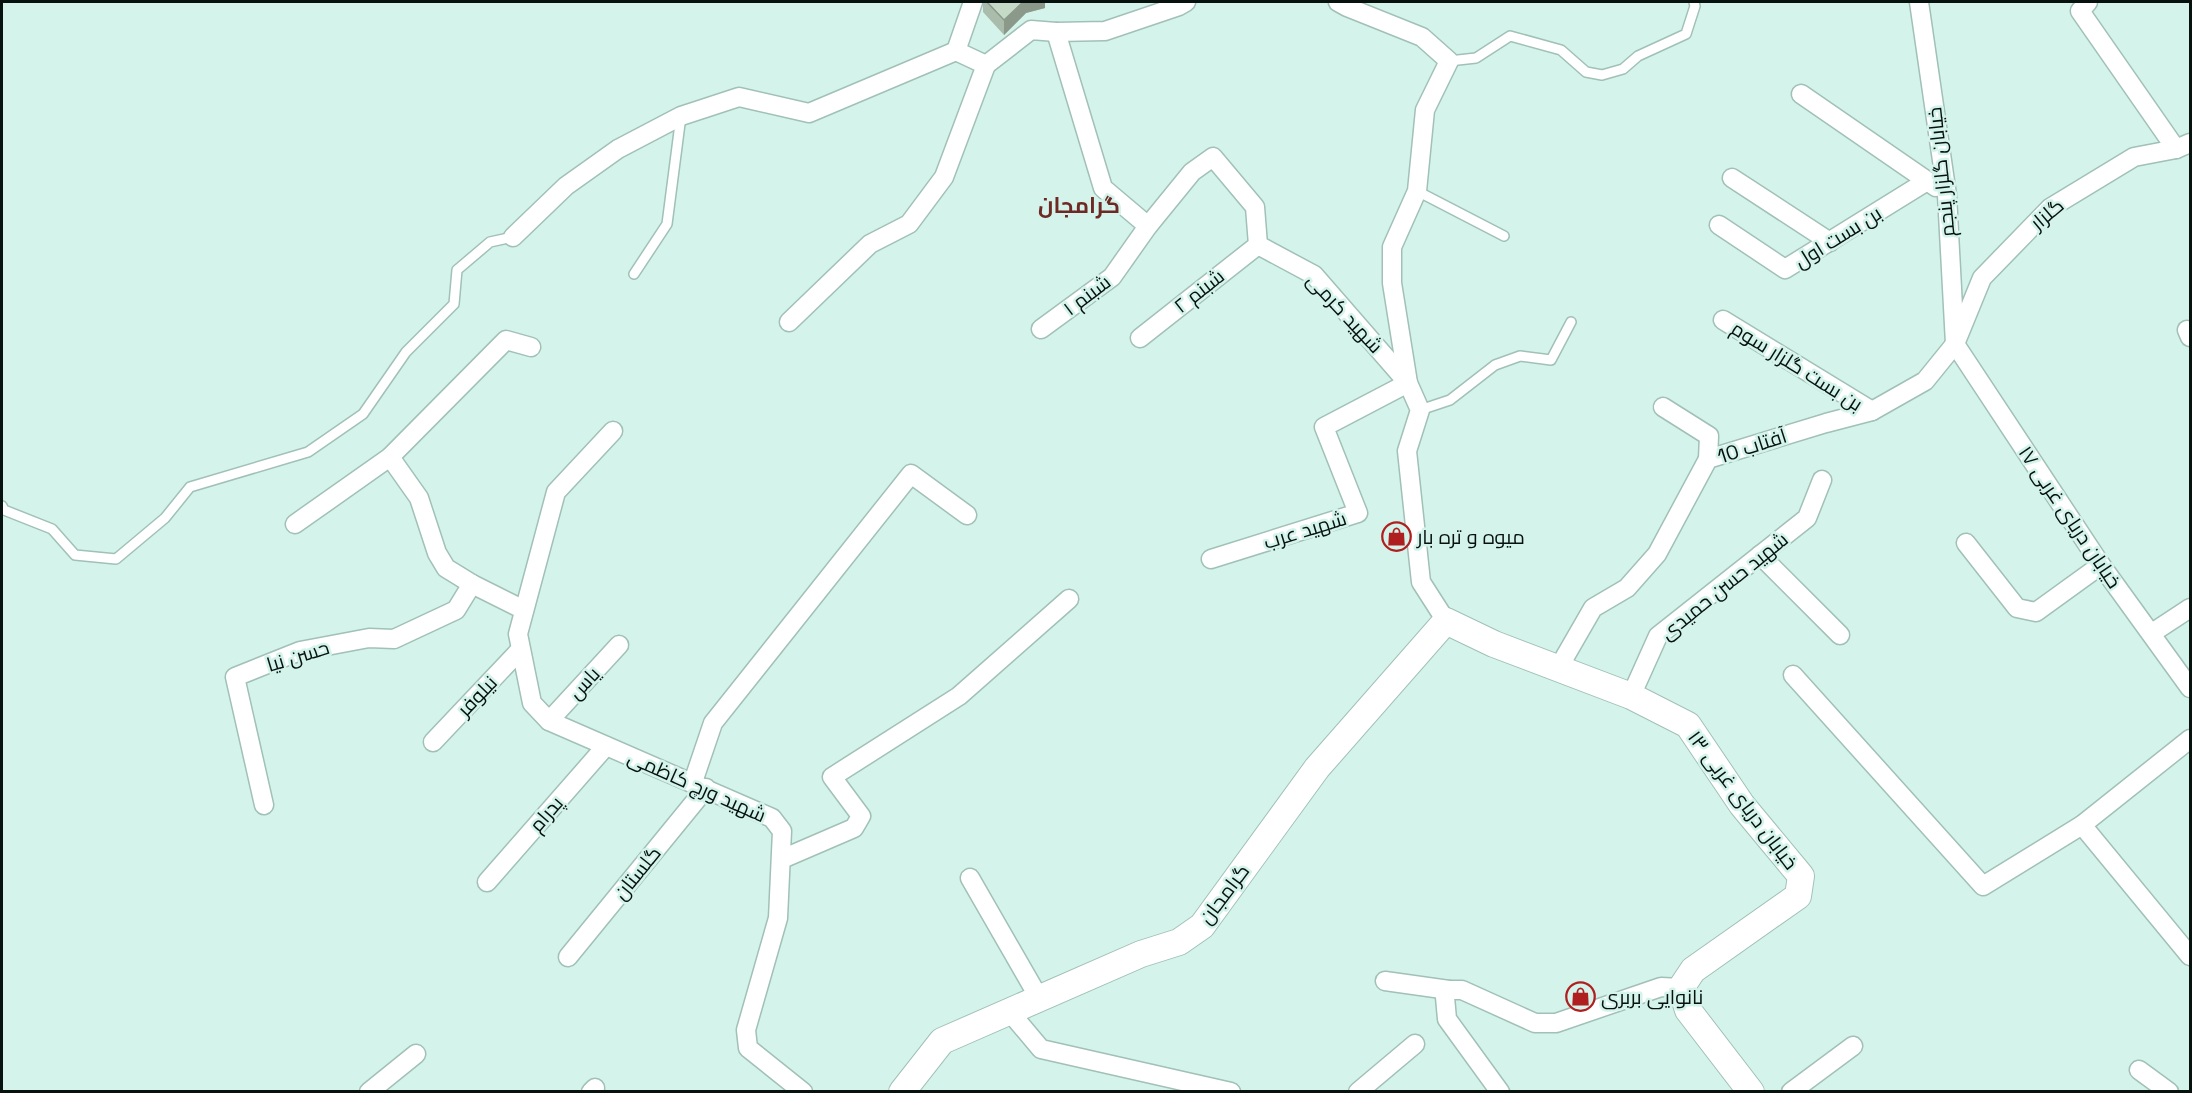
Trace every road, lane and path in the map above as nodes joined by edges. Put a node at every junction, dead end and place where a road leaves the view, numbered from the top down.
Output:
1 (973, 2) edge
2 (1186, 2) edge
3 (1338, 2) edge
4 (1694, 2) edge
5 (1919, 2) edge
6 (2088, 2) edge
7 (1056, 33) junction
8 (956, 51) junction
9 (1449, 61) junction
10 (986, 65) junction
11 (1801, 94) dead end
12 (681, 116) junction
13 (2183, 146) edge
14 (1732, 178) dead end
15 (1927, 181) junction
16 (1417, 191) junction
17 (1947, 195) junction
18 (1719, 225) dead end
19 (1148, 226) junction
20 (1504, 236) dead end
21 (513, 237) joint
22 (1830, 242) junction
23 (1258, 245) junction
24 (634, 274) dead end
25 (1723, 320) dead end
26 (789, 322) dead end
27 (1572, 322) dead end
28 (1041, 329) dead end
29 (1140, 338) dead end
30 (1955, 344) junction
31 (531, 347) dead end
32 (1408, 383) junction
33 (1663, 407) dead end
34 (1420, 410) junction
35 (1872, 411) junction
36 (613, 431) dead end
37 (390, 457) junction
38 (1708, 459) junction
39 (1822, 480) dead end
40 (2, 506) edge
41 (967, 515) dead end
42 (295, 524) dead end
43 (1966, 543) dead end
44 (1760, 555) junction
45 (1211, 559) dead end
46 (2101, 565) junction
47 (472, 584) junction
48 (1069, 599) dead end
49 (2190, 608) edge
50 (524, 610) junction
51 (1446, 621) junction
52 (2152, 633) junction
53 (1840, 635) dead end
54 (620, 645) dead end
55 (520, 650) junction
56 (1559, 667) junction
57 (1793, 675) dead end
58 (2190, 688) edge
59 (1631, 696) junction
60 (549, 721) junction
61 (2190, 739) edge
62 (433, 742) dead end
63 (606, 746) junction
64 (700, 785) junction
65 (264, 805) dead end
66 (2082, 825) junction
67 (782, 859) junction
68 (970, 878) dead end
69 (487, 882) dead end
70 (2190, 956) edge
71 (568, 957) dead end
72 (1384, 981) dead end
73 (1681, 988) junction
74 (1449, 990) junction
75 (1039, 998) junction
76 (1009, 1011) junction
77 (1415, 1044) dead end
78 (1853, 1046) dead end
79 (416, 1054) dead end
80 (2139, 1070) dead end
81 (369, 1092) edge
82 (803, 1092) edge
83 (902, 1092) edge
84 (1231, 1092) edge
85 (1358, 1092) edge
86 (1500, 1092) edge
87 (1752, 1092) edge
88 (1791, 1092) edge
89 (2169, 1092) edge

1 - 8 street
2 - 7 street
3 - 9 street
4 - 9 lane
5 - 17 street, خیابان گلزار پنجم
6 - 13 street
7 - 10 street
7 - 19 street
8 - 10 street
8 - 12 street
9 - 16 street
10 - 26 street
11 - 15 street
12 - 21 street
12 - 24 lane
13 - 30 street, گلزار
14 - 22 street
15 - 17 street
15 - 22 street, بن بست اول
16 - 20 lane
16 - 32 street
17 - 30 street, خیابان گلزار پنجم
18 - 22 street, بن بست اول
19 - 23 street
19 - 28 street, شبنم ۱
21 - 40 lane
23 - 29 street, شبنم ۲
23 - 32 street, شهید کرمی
25 - 35 street, بن بست گلزار سوم
27 - 34 lane
30 - 35 street, آفتاب 10
30 - 46 street, خیابان دریای غربی ۱۷
31 - 37 street
32 - 34 street
32 - 45 street, شهید عرب
33 - 38 street
34 - 51 street
35 - 38 street, آفتاب 10
36 - 50 street, شهید ورچ کاظمی
37 - 42 street
37 - 47 street
38 - 56 street, آفتاب 10
39 - 44 street, شهید حسن حمیدی
41 - 64 street
43 - 46 street
44 - 53 street
44 - 59 street, شهید حسن حمیدی
46 - 52 street, خیابان دریای غربی ۱۷
47 - 50 street
47 - 65 street, حسن نیا
48 - 67 street
49 - 52 street
50 - 55 street, شهید ورچ کاظمی
51 - 56 street, خیابان دریای غربی ۱۳
51 - 75 street, گرامجان
52 - 58 street, خیابان دریای غربی ۱۷
54 - 60 street, یاس
55 - 60 street, شهید ورچ کاظمی
55 - 62 street, نیلوفر
56 - 59 street, خیابان دریای غربی ۱۳
57 - 66 street
59 - 73 street, خیابان دریای غربی ۱۳
60 - 63 street, شهید ورچ کاظمی
61 - 66 street
63 - 64 street, شهید ورچ کاظمی
63 - 69 street, پدرام
64 - 67 street, شهید ورچ کاظمی
64 - 71 street, گلستان
66 - 70 street
67 - 82 street, شهید ورچ کاظمی
68 - 75 street
72 - 74 street
73 - 74 street
73 - 87 street
74 - 86 street
75 - 76 street, گرامجان
76 - 83 street, گرامجان
76 - 84 street
77 - 85 street
78 - 88 street
79 - 81 street
80 - 89 street

